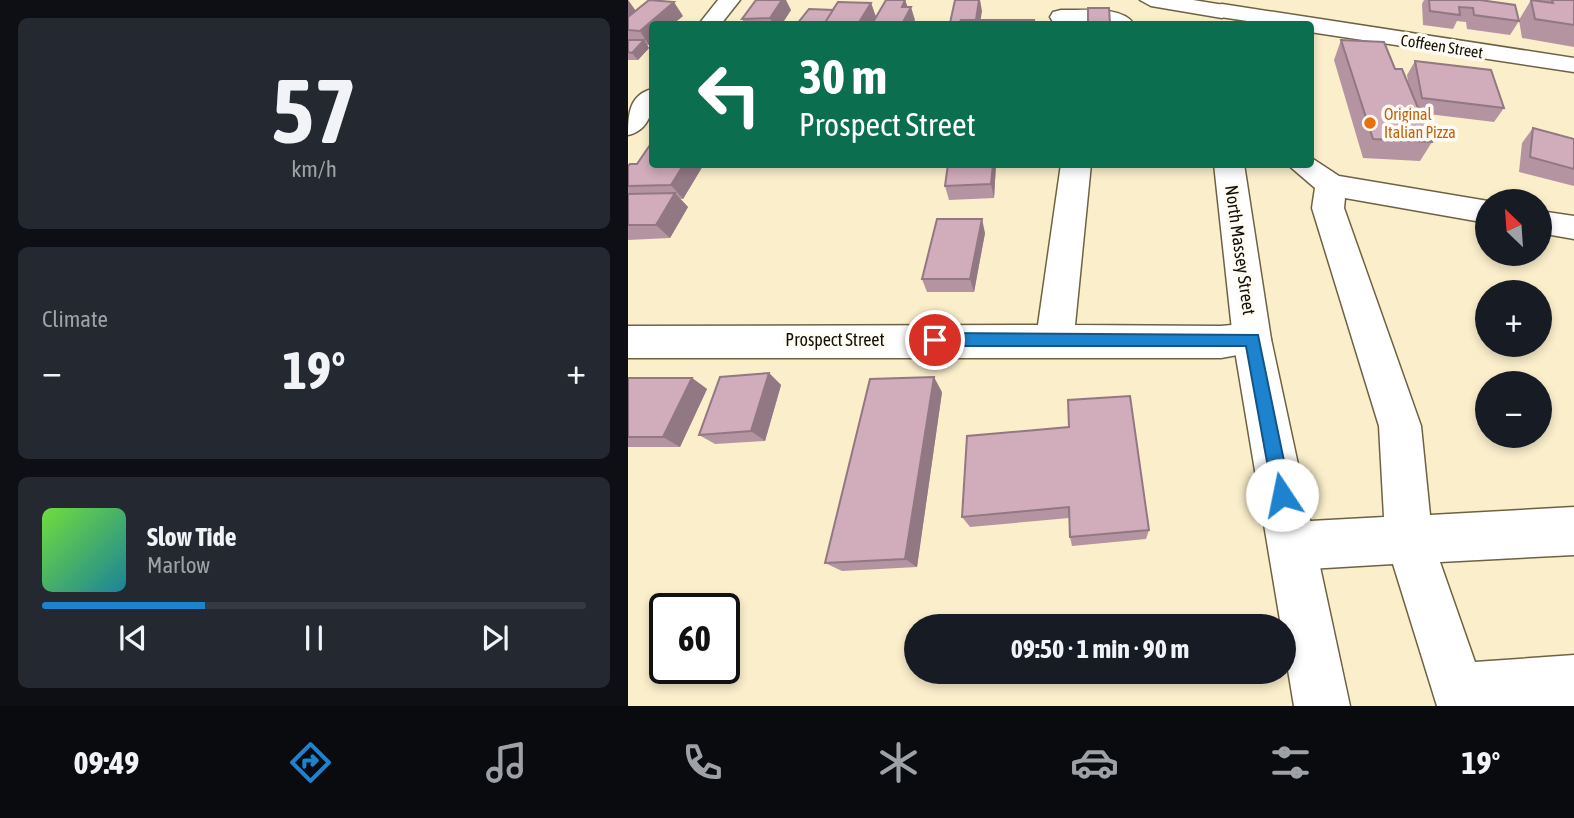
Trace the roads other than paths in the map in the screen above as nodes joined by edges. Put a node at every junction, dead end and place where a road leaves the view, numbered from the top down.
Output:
1 (730, 0) edge
2 (1151, 0) edge
3 (1222, 12) edge
4 (1061, 14) edge
5 (712, 21) edge
6 (1117, 21) edge
7 (1282, 21) edge
8 (1314, 26) edge
9 (1574, 65) edge
10 (649, 101) edge
11 (628, 127) edge
12 (1076, 168) edge
13 (1229, 168) edge
14 (1316, 175) edge
15 (1475, 209) edge
16 (1552, 224) edge
17 (1574, 228) edge
18 (1252, 339) junction
19 (1055, 340) junction
20 (628, 342) edge
21 (1574, 531) edge
22 (1409, 540) junction
23 (1292, 546) junction
24 (1574, 682) edge
25 (1322, 706) edge

1 - 5 street
2 - 3 street, Coffeen Street
3 - 7 street, Coffeen Street
4 - 6 street
8 - 9 street, Coffeen Street
10 - 11 street
12 - 19 street
13 - 18 street, North Massey Street
14 - 15 street
14 - 22 street
16 - 17 street
18 - 19 street, Prospect Street
18 - 23 street, North Massey Street
19 - 20 street, Prospect Street
21 - 22 street
22 - 23 street
22 - 24 street
23 - 25 street, North Massey Street

